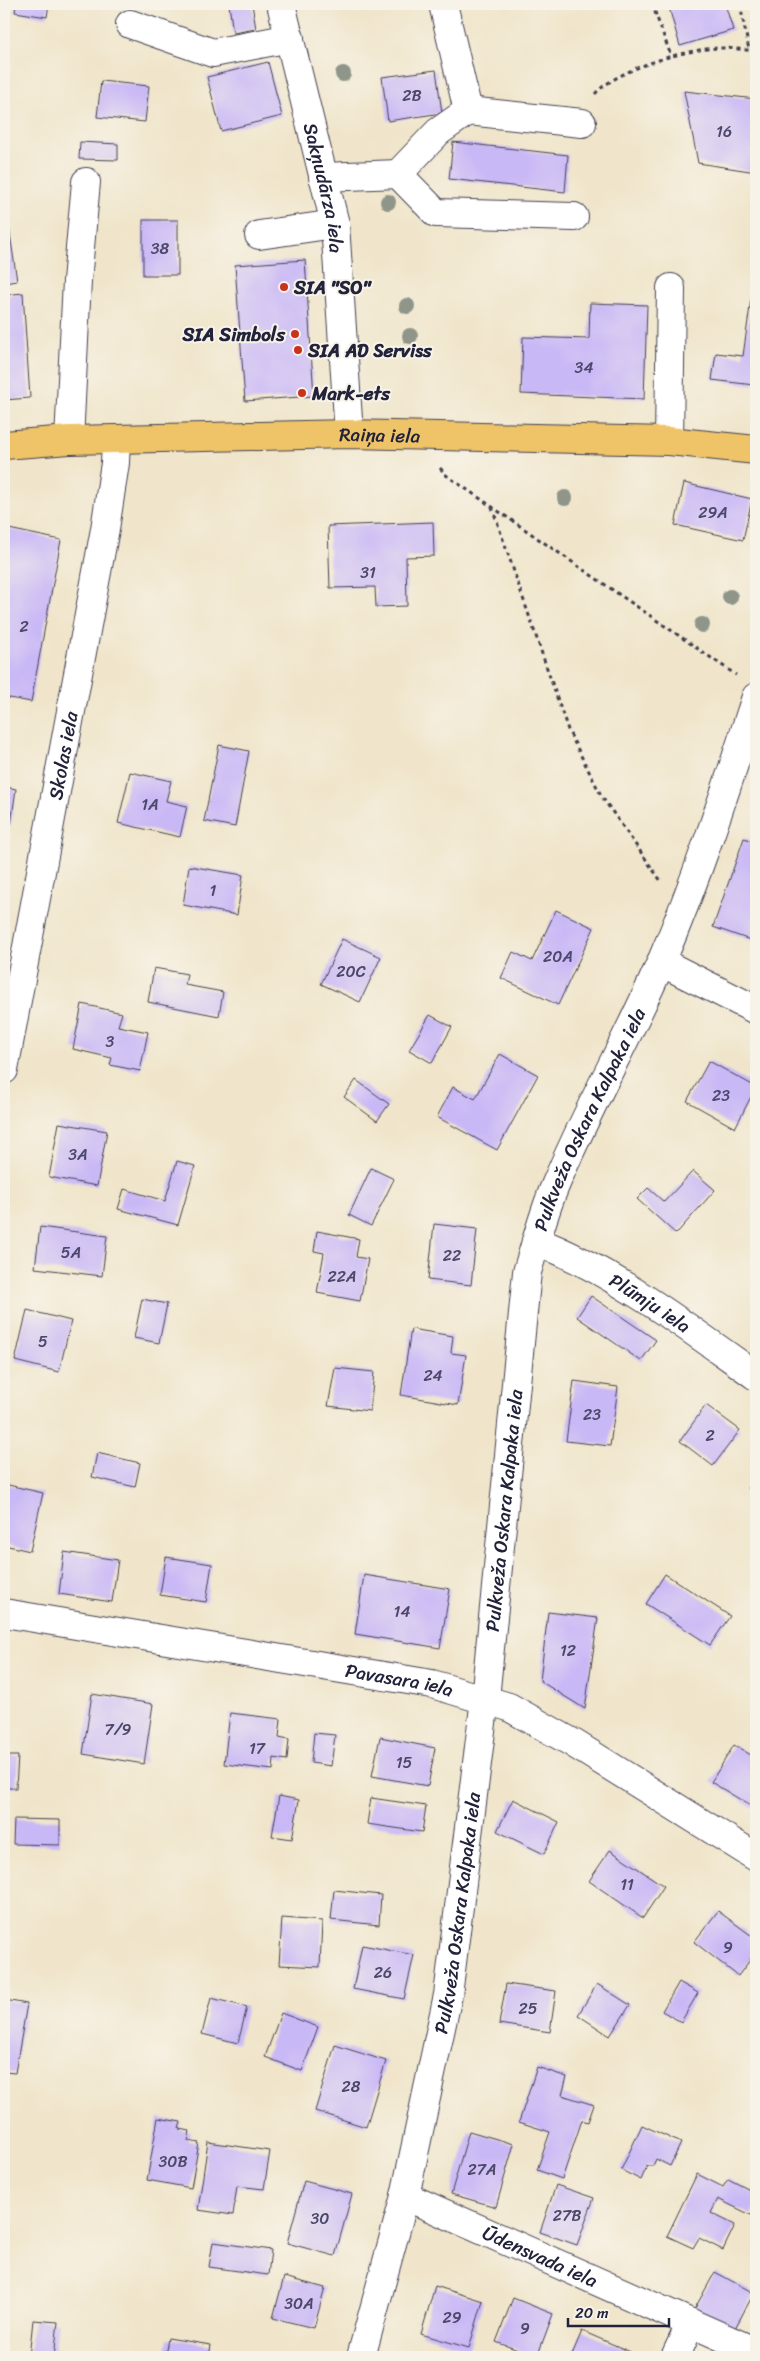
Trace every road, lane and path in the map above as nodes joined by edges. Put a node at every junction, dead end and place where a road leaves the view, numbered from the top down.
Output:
1 (281, 4) edge
2 (443, 4) edge
3 (652, 4) edge
4 (740, 4) edge
5 (130, 24) dead end
6 (290, 38) junction
7 (749, 50) junction
8 (756, 51) edge
9 (671, 56) junction
10 (468, 111) junction
11 (582, 124) joint
12 (398, 174) junction
13 (323, 177) junction
14 (86, 182) dead end
15 (574, 217) dead end
16 (335, 224) junction
17 (259, 235) dead end
18 (671, 288) dead end
19 (349, 434) junction
20 (116, 439) junction
21 (69, 440) junction
22 (668, 441) junction
23 (4, 445) edge
24 (756, 450) edge
25 (433, 460) dead end
26 (492, 507) junction
27 (736, 675) dead end
28 (756, 697) edge
29 (662, 882) dead end
30 (661, 962) junction
31 (756, 1010) edge
32 (4, 1070) edge
33 (536, 1241) junction
34 (756, 1376) edge
35 (4, 1613) edge
36 (485, 1699) junction
37 (756, 1857) edge
38 (405, 2196) junction
39 (690, 2323) junction
40 (756, 2352) edge
41 (361, 2357) edge
42 (675, 2357) edge

1 - 6 street, Sakņudārza iela
2 - 10 street
3 - 9 path
4 - 7 path
5 - 6 street
6 - 13 street, Sakņudārza iela
7 - 8 path
7 - 9 path
9 - 11 path
10 - 11 street
10 - 12 street
12 - 13 street
12 - 15 street
13 - 16 street, Sakņudārza iela
14 - 21 street
16 - 17 street
16 - 19 street, Sakņudārza iela
18 - 22 street
19 - 20 main road, Raiņa iela
19 - 22 main road, Raiņa iela
20 - 21 main road, Raiņa iela
20 - 32 street, Skolas iela
21 - 23 main road, Raiņa iela
22 - 24 main road, Raiņa iela
25 - 26 path
26 - 27 path
26 - 29 path
28 - 30 street, Pulkveža Oskara Kalpaka iela
30 - 31 street
30 - 33 street, Pulkveža Oskara Kalpaka iela
33 - 34 street, Plūmju iela
33 - 36 street, Pulkveža Oskara Kalpaka iela
35 - 36 street, Pavasara iela
36 - 37 street, Pavasara iela
36 - 38 street, Pulkveža Oskara Kalpaka iela
38 - 39 street, Ūdensvada iela
38 - 41 street, Pulkveža Oskara Kalpaka iela
39 - 40 street, Ūdensvada iela
39 - 42 street

